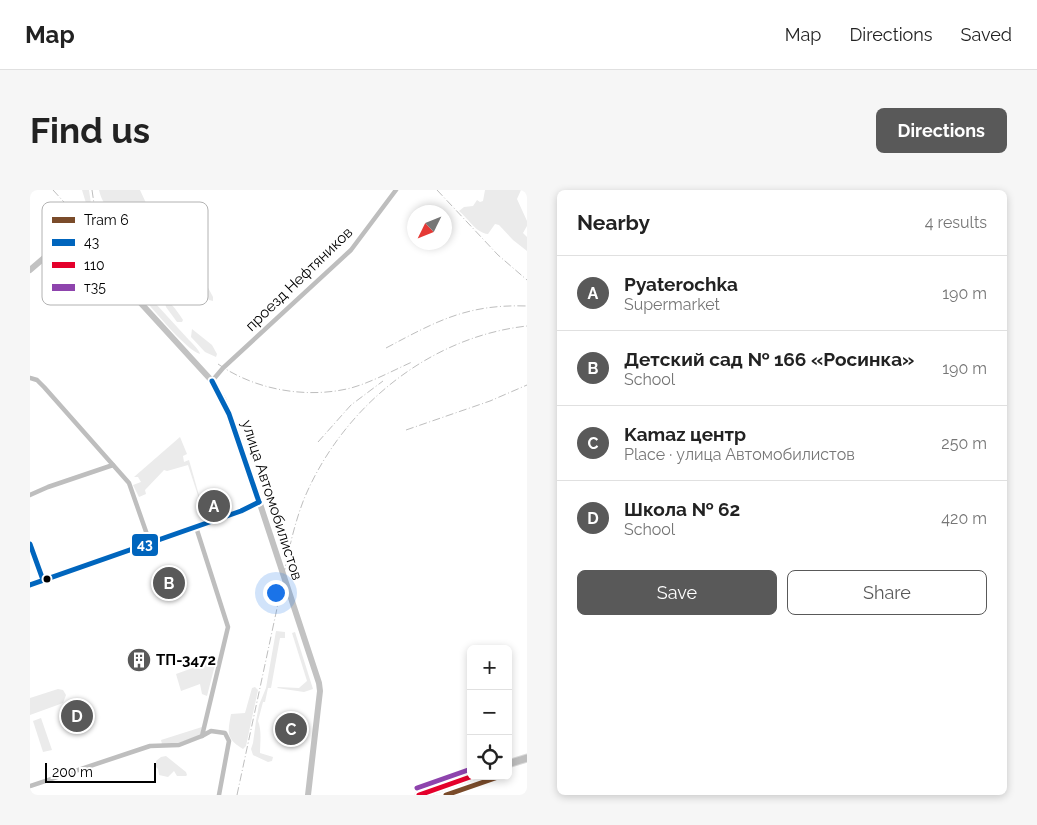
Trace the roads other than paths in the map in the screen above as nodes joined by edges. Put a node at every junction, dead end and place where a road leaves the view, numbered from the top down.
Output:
1 (396, 190) edge
2 (42, 260) edge
3 (30, 270) edge
4 (143, 305) edge
5 (30, 378) edge
6 (212, 381) junction
7 (114, 464) junction
8 (30, 495) edge
9 (259, 502) junction
10 (196, 527) junction
11 (150, 543) junction
12 (30, 544) edge
13 (44, 580) junction
14 (30, 585) edge
15 (203, 725) junction
16 (211, 731) junction
17 (202, 736) junction
18 (527, 758) edge
19 (512, 763) edge
20 (467, 778) edge
21 (30, 786) edge
22 (219, 795) edge
23 (308, 795) edge
24 (419, 795) edge

1 - 6 street, проезд Нефтяников
2 - 3 street, улица Автомобилистов
4 - 6 street, улица Автомобилистов
5 - 7 street
6 - 9 street, улица Автомобилистов
7 - 8 street
7 - 11 street
9 - 10 street
9 - 23 street, улица Автомобилистов
10 - 11 street
10 - 15 street
11 - 13 street
12 - 13 street
13 - 14 street
15 - 16 street
15 - 17 street
16 - 17 street
16 - 22 street
17 - 21 street
18 - 19 main road
20 - 24 main road

